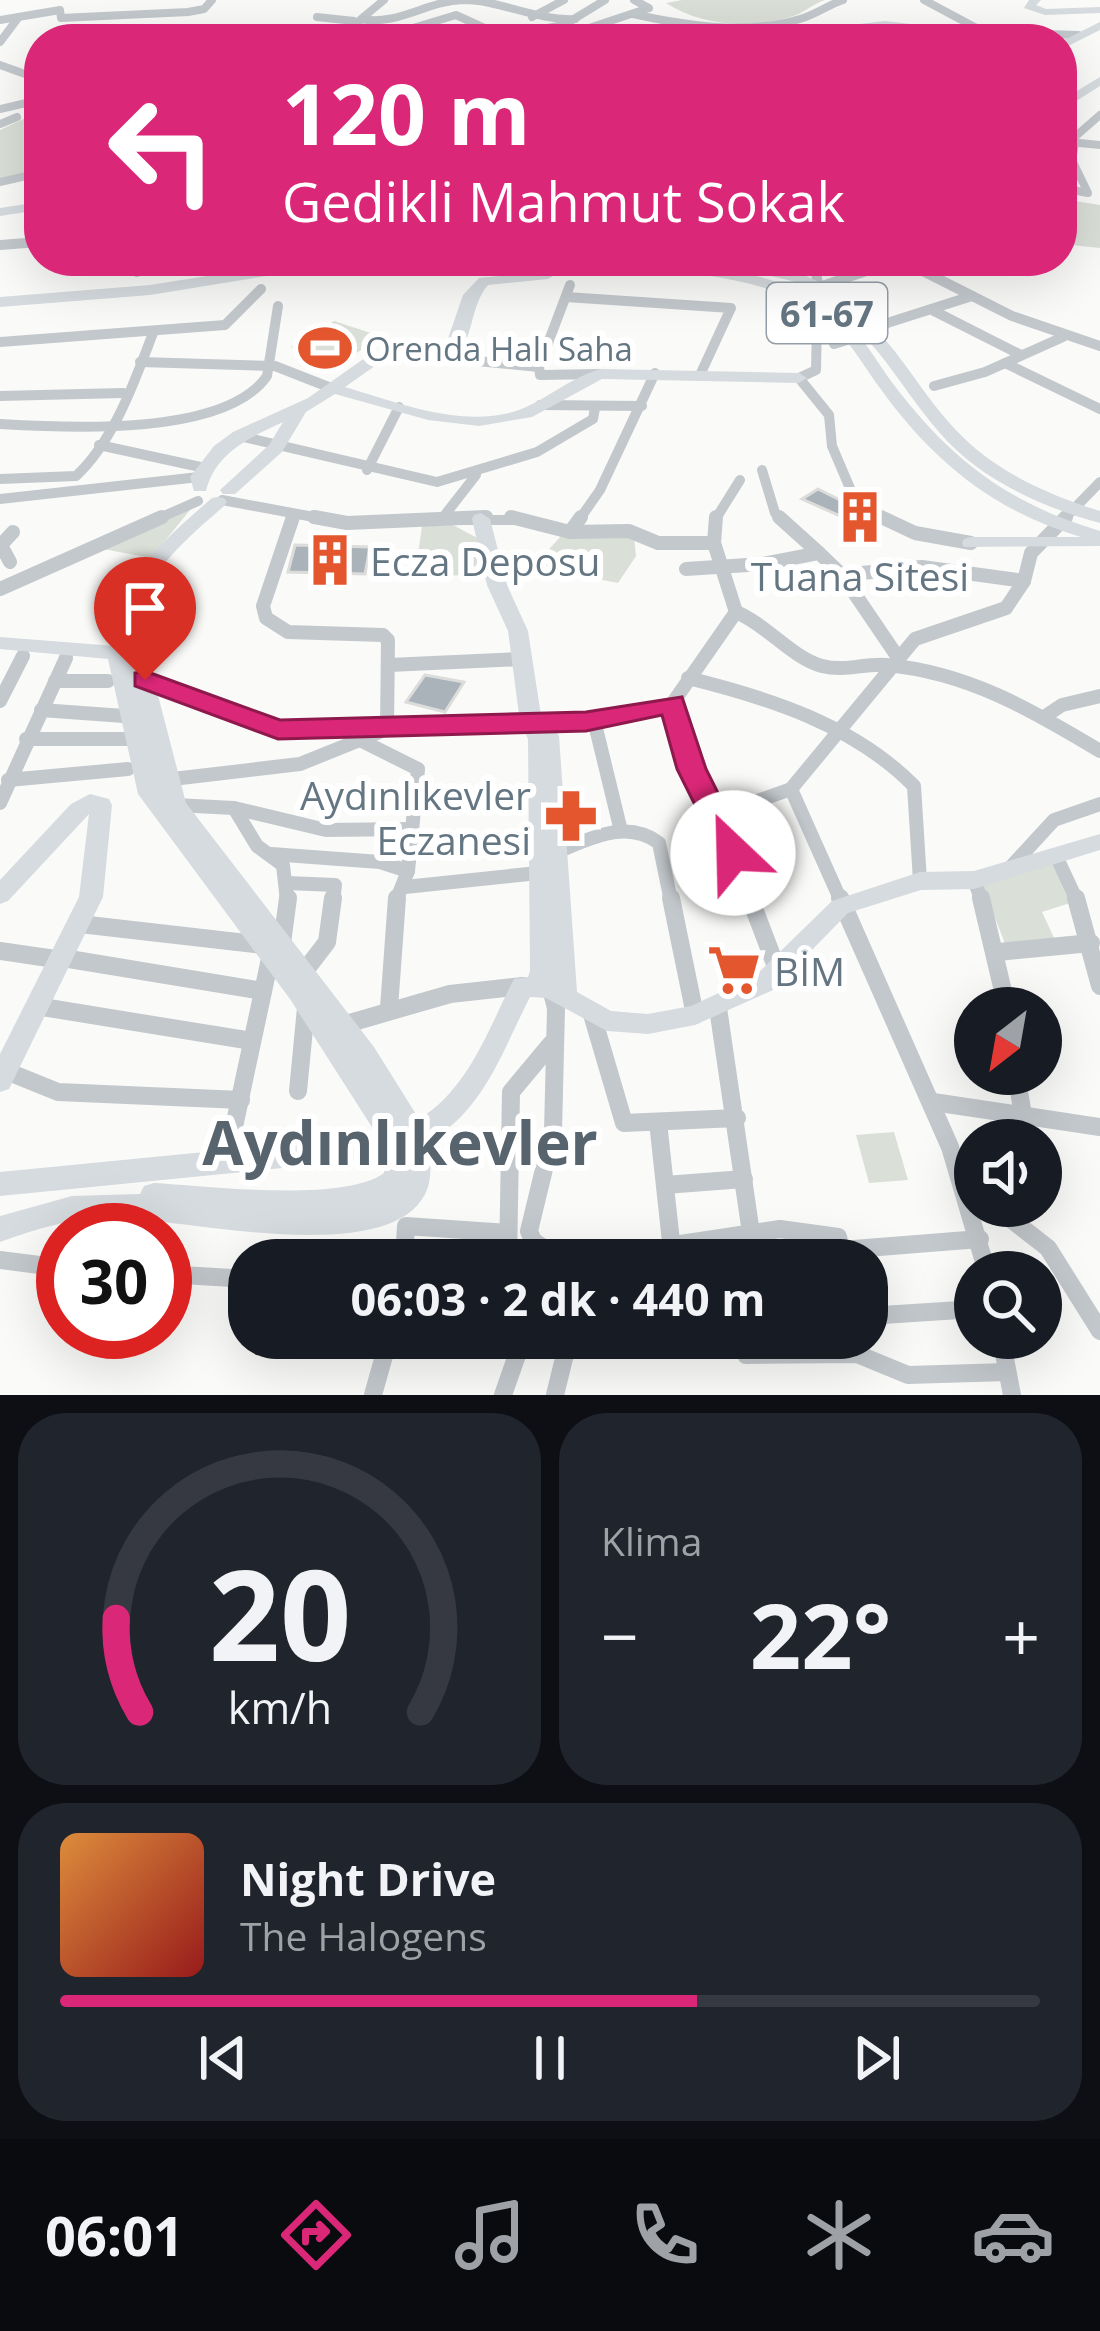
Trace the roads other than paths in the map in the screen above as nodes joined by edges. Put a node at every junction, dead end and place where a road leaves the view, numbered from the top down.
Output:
1 (212, 0) edge
2 (384, 0) edge
3 (418, 0) edge
4 (565, 0) edge
5 (605, 0) edge
6 (634, 0) edge
7 (843, 0) edge
8 (924, 0) edge
9 (1036, 0) edge
10 (409, 14) junction
11 (633, 14) junction
12 (22, 15) junction
13 (317, 17) dead end
14 (528, 17) junction
15 (620, 17) junction
16 (574, 19) junction
17 (0, 20) edge
18 (357, 20) junction
19 (355, 24) edge
20 (420, 24) edge
21 (473, 24) edge
22 (513, 24) edge
23 (555, 24) edge
24 (600, 24) edge
25 (645, 24) edge
26 (724, 24) edge
27 (768, 24) edge
28 (969, 24) edge
29 (1093, 28) edge
30 (0, 42) edge
31 (1100, 115) edge
32 (17, 117) dead end
33 (0, 124) edge
34 (1077, 135) edge
35 (1077, 170) edge
36 (1077, 191) edge
37 (187, 276) edge
38 (209, 276) edge
39 (221, 276) edge
40 (278, 276) edge
41 (481, 276) edge
42 (523, 276) edge
43 (530, 276) edge
44 (678, 276) edge
45 (727, 276) edge
46 (755, 276) edge
47 (781, 276) edge
48 (816, 276) edge
49 (851, 276) edge
50 (930, 276) edge
51 (520, 277) junction
52 (164, 284) junction
53 (479, 285) junction
54 (819, 286) junction
55 (262, 289) dead end
56 (0, 291) edge
57 (971, 296) junction
58 (0, 302) edge
59 (278, 306) dead end
60 (934, 311) junction
61 (817, 324) dead end
62 (888, 325) junction
63 (153, 333) junction
64 (1064, 337) junction
65 (0, 343) edge
66 (1100, 346) edge
67 (862, 354) junction
68 (898, 356) junction
69 (1021, 356) junction
70 (447, 358) junction
71 (140, 362) junction
72 (1005, 363) junction
73 (275, 366) junction
74 (538, 368) junction
75 (655, 373) junction
76 (601, 374) junction
77 (700, 375) junction
78 (799, 379) junction
79 (934, 386) dead end
80 (332, 388) junction
81 (123, 393) junction
82 (0, 396) edge
83 (307, 405) junction
84 (540, 405) junction
85 (642, 406) junction
86 (399, 407) junction
87 (595, 408) junction
88 (1100, 409) edge
89 (0, 424) edge
90 (110, 431) junction
91 (239, 436) junction
92 (99, 445) junction
93 (276, 448) junction
94 (368, 470) junction
95 (762, 470) dead end
96 (479, 471) junction
97 (0, 479) edge
98 (740, 480) dead end
99 (1027, 487) junction
100 (1089, 491) edge
101 (207, 494) junction
102 (0, 499) edge
103 (1017, 507) junction
104 (1100, 514) edge
105 (294, 515) junction
106 (444, 516) junction
107 (481, 519) junction
108 (570, 532) junction
109 (6, 535) edge
110 (920, 539) junction
111 (1100, 540) edge
112 (714, 542) junction
113 (971, 543) joint
114 (1010, 543) junction
115 (819, 553) junction
116 (3, 560) edge
117 (724, 568) junction
118 (922, 568) junction
119 (686, 569) dead end
120 (842, 575) junction
121 (1024, 581) junction
122 (0, 589) edge
123 (736, 612) junction
124 (0, 644) edge
125 (0, 654) edge
126 (66, 658) junction
127 (522, 659) junction
128 (894, 662) junction
129 (125, 663) junction
130 (389, 664) junction
131 (12, 669) edge
132 (688, 678) junction
133 (55, 681) junction
134 (1100, 696) edge
135 (0, 700) edge
136 (673, 704) junction
137 (41, 710) junction
138 (124, 716) dead end
139 (1044, 717) junction
140 (594, 720) junction
141 (531, 722) junction
142 (387, 729) junction
143 (838, 732) junction
144 (126, 739) dead end
145 (26, 740) junction
146 (362, 742) junction
147 (1100, 751) edge
148 (143, 772) junction
149 (8, 780) junction
150 (791, 789) junction
151 (0, 803) edge
152 (1100, 804) edge
153 (175, 805) junction
154 (234, 808) junction
155 (718, 815) junction
156 (412, 829) junction
157 (621, 831) junction
158 (1100, 842) edge
159 (559, 851) junction
160 (269, 854) junction
161 (1056, 856) junction
162 (1008, 870) junction
163 (538, 873) junction
164 (407, 879) junction
165 (974, 880) junction
166 (920, 881) junction
167 (286, 883) junction
168 (0, 895) edge
169 (840, 908) junction
170 (80, 924) junction
171 (1090, 943) junction
172 (272, 947) junction
173 (0, 951) edge
174 (998, 952) junction
175 (63, 959) junction
176 (778, 969) junction
177 (304, 971) junction
178 (1100, 986) edge
179 (1004, 987) edge
180 (544, 990) junction
181 (263, 992) junction
182 (307, 1003) junction
183 (36, 1006) junction
184 (388, 1007) junction
185 (706, 1011) junction
186 (591, 1012) junction
187 (343, 1025) junction
188 (252, 1041) junction
189 (551, 1044) junction
190 (3, 1076) edge
191 (298, 1090) dead end
192 (1020, 1095) edge
193 (241, 1100) junction
194 (933, 1102) junction
195 (1023, 1115) junction
196 (737, 1118) junction
197 (658, 1122) junction
198 (1100, 1126) edge
199 (405, 1141) junction
200 (954, 1152) edge
201 (226, 1165) junction
202 (744, 1179) junction
203 (0, 1184) edge
204 (665, 1185) junction
205 (0, 1214) edge
206 (978, 1227) edge
207 (1025, 1227) edge
208 (0, 1229) edge
209 (508, 1233) junction
210 (751, 1233) junction
211 (405, 1239) edge
212 (508, 1239) edge
213 (532, 1239) edge
214 (671, 1239) edge
215 (726, 1239) edge
216 (838, 1239) edge
217 (980, 1239) junction
218 (888, 1250) edge
219 (983, 1251) edge
220 (0, 1260) edge
221 (36, 1265) edge
222 (192, 1276) edge
223 (228, 1278) edge
224 (954, 1310) edge
225 (888, 1315) edge
226 (1100, 1331) edge
227 (383, 1359) edge
228 (516, 1359) edge
229 (564, 1359) edge
230 (866, 1359) edge
231 (1004, 1359) edge
232 (1007, 1372) junction
233 (373, 1395) edge
234 (503, 1395) edge
235 (555, 1395) edge
236 (1012, 1395) edge

1 - 12 street
2 - 18 street
3 - 10 street
4 - 14 street
5 - 16 street
6 - 11 street
7 - 27 street
8 - 28 street
9 - 29 street
10 - 14 street
10 - 18 street
11 - 15 street
11 - 26 street
12 - 17 street
12 - 30 street
13 - 18 street
14 - 16 street
14 - 22 street
15 - 24 street
15 - 25 street
16 - 23 street
18 - 19 street
20 - 21 street
31 - 34 street
32 - 33 street
35 - 36 street
37 - 52 street
38 - 52 street
39 - 52 street
40 - 52 street
41 - 53 street
42 - 51 street
43 - 51 street
44 - 67 street, 61-67
45 - 67 street, 61-67
46 - 68 street, 61-67
47 - 54 street, 61-67
48 - 54 street
49 - 54 street
50 - 57 street
51 - 53 street
52 - 56 street
52 - 58 street
53 - 70 street
54 - 62 street, 61-67
55 - 63 street
57 - 60 street
57 - 64 street
59 - 73 street
60 - 62 street
60 - 69 street
61 - 78 street
62 - 67 street
62 - 68 street, 61-67
63 - 65 street
63 - 71 street
64 - 66 street
64 - 69 street
67 - 103 street, 61-67
68 - 99 street, 61-67
69 - 72 street
70 - 74 street
70 - 80 street
71 - 73 street
71 - 81 street
72 - 79 street
72 - 88 street
73 - 80 street
73 - 90 street
74 - 76 street
74 - 77 street
75 - 76 street
75 - 77 street
75 - 85 street
76 - 84 street
77 - 78 street
78 - 110 street
80 - 83 street
80 - 86 street
81 - 82 street
81 - 90 street
83 - 86 street
83 - 91 street
83 - 93 street
84 - 86 street
84 - 87 street
85 - 87 street
85 - 108 street
86 - 94 street
87 - 96 street
89 - 90 street
90 - 92 street
91 - 93 street
91 - 101 street
92 - 97 street
92 - 101 street
93 - 94 street
93 - 101 street
94 - 96 street
95 - 115 street
96 - 106 street
98 - 112 street
99 - 100 street, 61-67
99 - 104 street, 61-67
100 - 104 street, 61-67
100 - 121 street
101 - 102 street
101 - 105 street
101 - 122 street
101 - 129 street
103 - 111 street, 61-67
103 - 114 street
105 - 106 street
105 - 130 street
106 - 107 street
107 - 108 street
107 - 127 street
108 - 112 street
109 - 116 street
110 - 113 street
110 - 118 street
111 - 114 street, 61-67
112 - 117 street
113 - 114 street, 61-67
115 - 117 street
115 - 120 street
117 - 119 street
117 - 123 street
118 - 120 street
118 - 121 street
120 - 128 street
121 - 128 street
123 - 128 street
123 - 132 street
124 - 129 street
125 - 131 street
126 - 129 street
126 - 131 street
126 - 133 street
127 - 130 street
127 - 141 street
128 - 139 street
128 - 143 street
129 - 133 street
129 - 142 street
129 - 148 street
130 - 142 street
131 - 135 street
132 - 136 street
132 - 143 street
133 - 137 street
134 - 139 street
136 - 140 street
136 - 155 street
137 - 138 street
137 - 145 street
139 - 147 street
140 - 141 street
140 - 157 street
141 - 142 street
141 - 159 street
141 - 163 street
142 - 146 street
143 - 150 street
143 - 166 street
144 - 145 street
145 - 149 street
146 - 148 street
146 - 156 street
148 - 149 street
148 - 153 street
148 - 172 street
149 - 151 street
150 - 155 street
150 - 169 street
152 - 162 street
153 - 154 street
153 - 172 street
154 - 156 street
154 - 160 street
155 - 176 street
156 - 164 street
157 - 159 street
157 - 185 street
158 - 161 street
159 - 180 street
160 - 164 street
160 - 167 street
161 - 162 street
161 - 171 street
162 - 165 street
163 - 164 street
163 - 180 street
164 - 184 street
165 - 166 street
165 - 174 street
166 - 169 street
167 - 172 street
167 - 177 street
168 - 170 street
169 - 176 street
169 - 194 street
170 - 172 street
170 - 175 street
171 - 174 street
171 - 178 street
172 - 177 street
172 - 181 street
172 - 182 street
173 - 175 street
174 - 179 street
175 - 181 street
175 - 183 street
176 - 185 street
177 - 187 street
180 - 184 street
180 - 186 street
180 - 189 street
180 - 199 street
181 - 188 street
182 - 191 street
182 - 199 street
183 - 188 street
183 - 190 street
184 - 187 street
185 - 186 street
185 - 196 street
186 - 197 street
187 - 199 street
188 - 193 street
189 - 209 street
189 - 213 street
190 - 193 street
192 - 195 street
193 - 201 street
194 - 195 street
194 - 200 street
195 - 198 street
196 - 197 street
196 - 202 street
197 - 204 street
199 - 201 street
199 - 205 street
199 - 208 street
201 - 203 street
202 - 204 street
202 - 210 street
204 - 214 street
206 - 217 street
207 - 226 street
209 - 211 street
209 - 212 street
210 - 215 street
210 - 216 street
217 - 218 street
217 - 219 street
220 - 221 street
222 - 223 street
224 - 225 street
227 - 233 street
228 - 234 street
229 - 235 street
230 - 232 street
231 - 232 street
232 - 236 street

